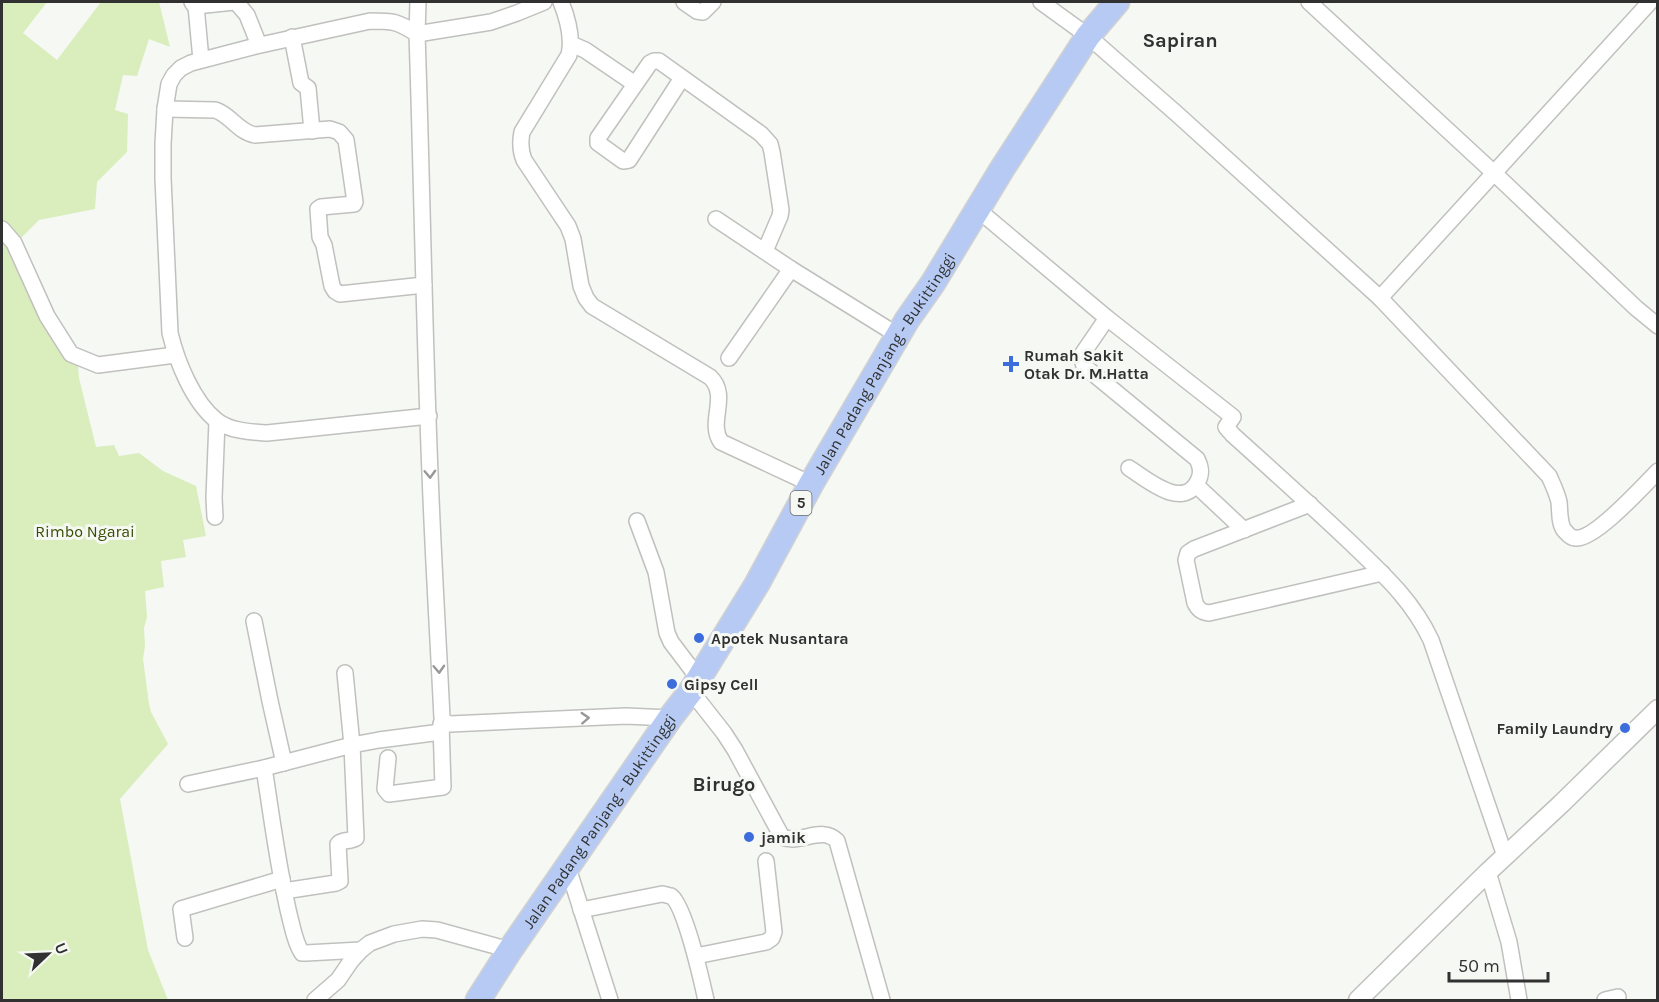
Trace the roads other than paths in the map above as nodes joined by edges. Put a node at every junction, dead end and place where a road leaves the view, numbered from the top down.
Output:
1 (235, 2) edge
2 (418, 2) edge
3 (544, 2) edge
4 (561, 2) edge
5 (684, 2) edge
6 (713, 2) edge
7 (1041, 2) edge
8 (1118, 2) edge
9 (1309, 2) edge
10 (1650, 2) edge
11 (194, 4) edge
12 (417, 34) junction
13 (1088, 36) junction
14 (292, 37) junction
15 (571, 44) junction
16 (259, 45) junction
17 (201, 60) junction
18 (682, 78) junction
19 (635, 84) junction
20 (165, 109) junction
21 (312, 131) junction
22 (1494, 173) junction
23 (977, 209) junction
24 (716, 219) dead end
25 (2, 229) edge
26 (765, 251) junction
27 (790, 269) junction
28 (424, 285) junction
29 (1380, 298) junction
30 (1107, 318) junction
31 (1658, 326) edge
32 (899, 336) junction
33 (175, 355) junction
34 (729, 358) dead end
35 (429, 416) junction
36 (217, 421) junction
37 (1129, 468) dead end
38 (1658, 471) edge
39 (811, 484) junction
40 (1196, 485) junction
41 (1310, 504) junction
42 (215, 517) dead end
43 (637, 521) dead end
44 (1244, 530) junction
45 (1382, 573) junction
46 (254, 621) dead end
47 (345, 673) dead end
48 (695, 685) junction
49 (1658, 709) edge
50 (670, 718) junction
51 (441, 725) junction
52 (352, 745) junction
53 (388, 758) dead end
54 (284, 763) junction
55 (264, 768) junction
56 (188, 784) dead end
57 (1505, 856) junction
58 (766, 861) dead end
59 (568, 868) junction
60 (1488, 872) junction
61 (283, 885) junction
62 (581, 910) junction
63 (185, 938) dead end
64 (361, 950) junction
65 (510, 950) junction
66 (696, 956) junction
67 (315, 1000) edge
68 (478, 1000) edge
69 (610, 1000) edge
70 (706, 1000) edge
71 (882, 1000) edge
72 (1358, 1000) edge
73 (1519, 1000) edge

1 - 11 street
1 - 16 street
2 - 12 street
3 - 12 street
4 - 15 street
5 - 6 street
7 - 13 street
8 - 13 highway, Jalan Padang Panjang - Bukittinggi / 5
9 - 22 street
10 - 22 street
11 - 17 street
12 - 14 street
12 - 28 street
13 - 23 highway, Jalan Padang Panjang - Bukittinggi / 5
13 - 29 street
14 - 16 street
14 - 21 street
15 - 19 street
15 - 39 street
16 - 17 street
17 - 20 street
18 - 19 street
18 - 19 street
18 - 26 street
20 - 21 street
20 - 33 street
21 - 28 street
22 - 29 street
22 - 31 street
23 - 30 street
23 - 32 highway, Jalan Padang Panjang - Bukittinggi / 5
24 - 26 street
25 - 33 street
26 - 27 street
27 - 32 street
27 - 34 street
28 - 35 street
29 - 38 street
30 - 40 street
30 - 41 street
32 - 39 highway, Jalan Padang Panjang - Bukittinggi / 5
33 - 36 street
35 - 36 street
35 -> 51 street
36 - 42 street
37 - 40 street
39 - 48 highway, Jalan Padang Panjang - Bukittinggi / 5
40 - 44 street
41 - 44 street
41 - 45 street
43 - 48 street
44 - 45 street
45 - 57 street
46 - 54 street
47 - 52 street
48 - 50 highway, Jalan Padang Panjang - Bukittinggi / 5
48 - 71 street
49 - 57 street
51 -> 50 street
50 - 59 highway, Jalan Padang Panjang - Bukittinggi / 5
51 - 52 street
51 - 53 street
52 - 54 street
52 - 61 street
54 - 55 street
55 - 56 street
55 - 61 street
57 - 60 street
58 - 66 street
59 - 62 street
59 - 65 highway, Jalan Padang Panjang - Bukittinggi / 5
60 - 72 street
60 - 73 street
61 - 63 street
61 - 64 street
62 - 66 street
62 - 69 street
64 - 65 street
64 - 67 street
65 - 68 highway, Jalan Padang Panjang - Bukittinggi / 5
66 - 70 street

